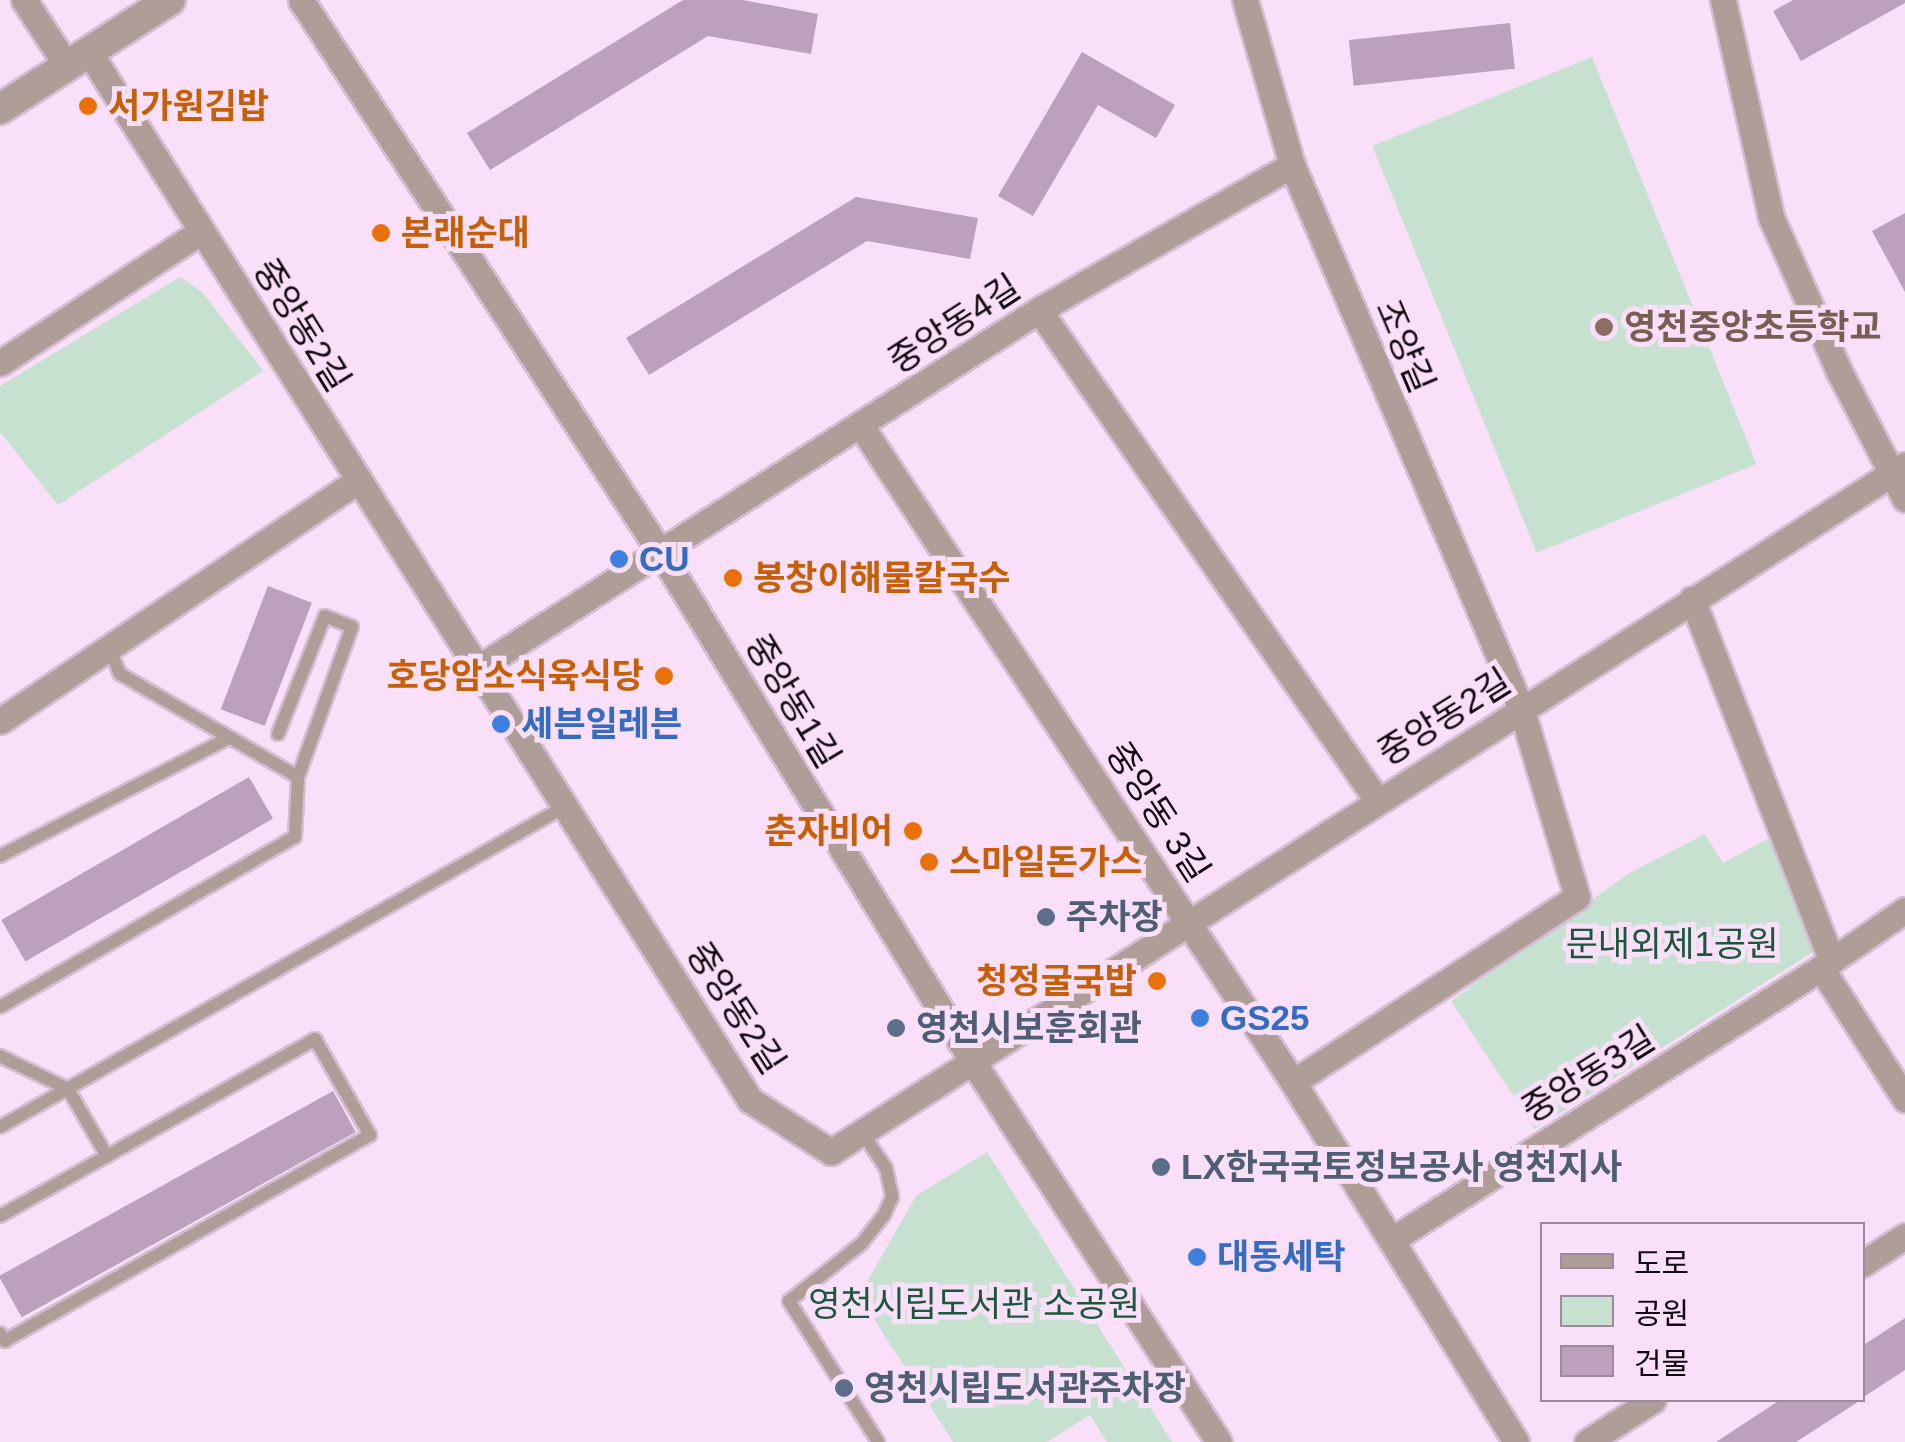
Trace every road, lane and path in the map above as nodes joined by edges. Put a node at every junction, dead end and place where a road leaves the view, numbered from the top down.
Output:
1 (24, 0) edge
2 (170, 0) edge
3 (302, 0) edge
4 (1244, 0) edge
5 (1723, 0) edge
6 (78, 59) junction
7 (0, 108) edge
8 (1292, 166) junction
9 (202, 232) junction
10 (1039, 310) junction
11 (0, 363) edge
12 (861, 426) junction
13 (1898, 470) edge
14 (359, 480) junction
15 (1905, 498) edge
16 (662, 555) junction
17 (1692, 599) junction
18 (109, 648) junction
19 (478, 668) junction
20 (1522, 711) junction
21 (0, 721) edge
22 (278, 734) dead end
23 (227, 739) junction
24 (298, 777) junction
25 (1377, 800) junction
26 (566, 806) junction
27 (0, 856) edge
28 (1905, 910) edge
29 (1188, 922) junction
30 (1826, 964) junction
31 (0, 1007) edge
32 (0, 1056) edge
33 (971, 1059) junction
34 (1293, 1082) junction
35 (68, 1089) junction
36 (1905, 1099) edge
37 (0, 1128) edge
38 (862, 1131) junction
39 (107, 1156) junction
40 (0, 1216) edge
41 (1905, 1236) edge
42 (1393, 1239) junction
43 (1865, 1262) edge
44 (0, 1333) edge
45 (1650, 1402) edge
46 (878, 1442) edge
47 (1220, 1442) edge
48 (1516, 1442) edge
49 (1587, 1442) edge

1 - 6 street, 중앙동2길
2 - 6 street
3 - 16 street, 중앙동1길
4 - 8 street, 조양길
5 - 13 street
6 - 7 street
6 - 9 street, 중앙동2길
8 - 10 street, 중앙동4길
8 - 20 street, 조양길
9 - 11 street
9 - 14 street, 중앙동2길
10 - 12 street, 중앙동4길
10 - 25 street
12 - 16 street, 중앙동4길
12 - 29 street, 중앙동 3길
13 - 15 street
13 - 17 street, 중앙동2길
14 - 18 street
14 - 19 street, 중앙동2길
16 - 19 street, 중앙동4길
16 - 33 street, 중앙동1길
17 - 20 street, 중앙동2길
17 - 30 street
18 - 21 street
18 - 23 lane
19 - 26 street, 중앙동2길
20 - 25 street, 중앙동2길
20 - 34 street, 조양길
22 - 24 lane
23 - 24 lane
23 - 27 lane
24 - 31 lane
25 - 29 street, 중앙동2길
26 - 35 lane
26 - 38 street, 중앙동2길
28 - 30 street, 중앙동3길
29 - 33 street, 중앙동2길
29 - 34 street, 중앙동 3길
30 - 36 street
30 - 42 street, 중앙동3길
32 - 35 lane
33 - 38 street, 중앙동2길
33 - 47 street, 중앙동1길
34 - 42 street, 중앙동 3길
35 - 37 lane
35 - 39 lane
38 - 46 lane
39 - 40 lane
39 - 44 lane
41 - 43 street
42 - 48 street, 중앙동 3길
45 - 49 street

